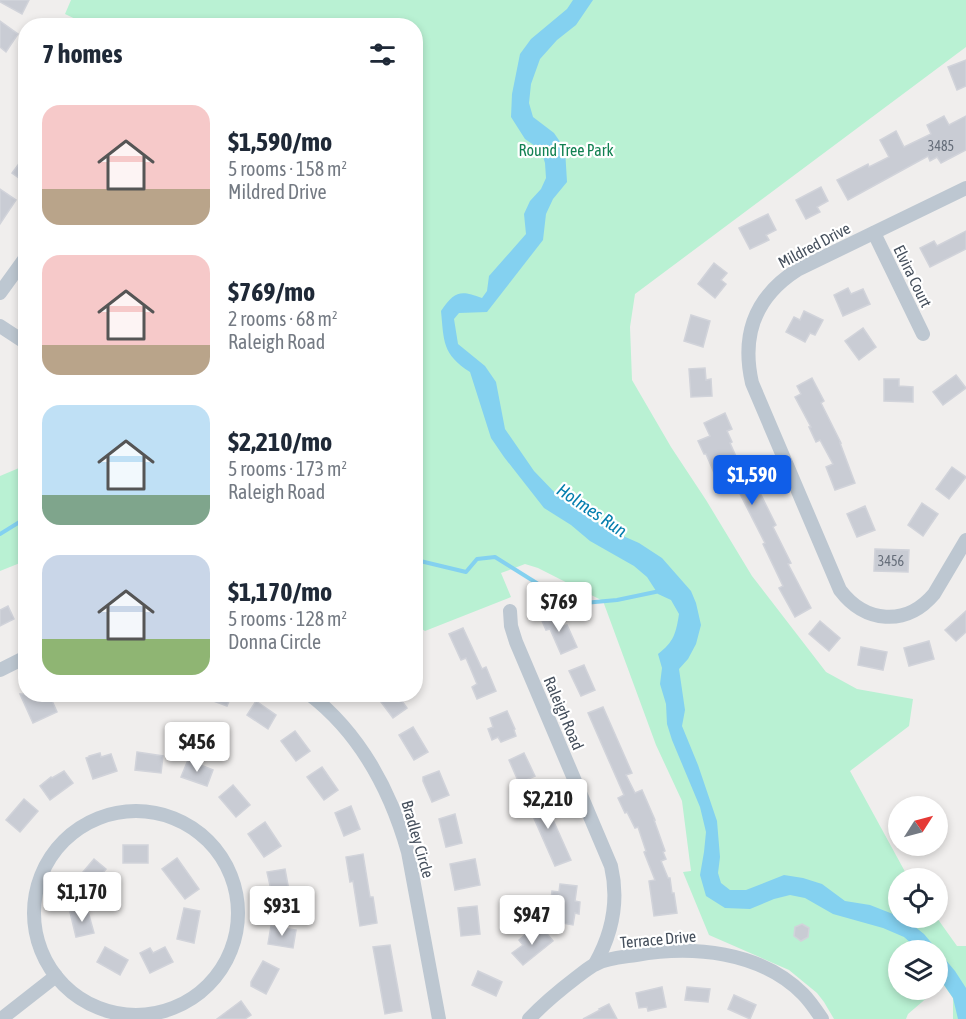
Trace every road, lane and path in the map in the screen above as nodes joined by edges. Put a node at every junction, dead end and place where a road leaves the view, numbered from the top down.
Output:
1 (966, 188) edge
2 (874, 233) junction
3 (18, 268) edge
4 (0, 293) edge
5 (0, 326) edge
6 (923, 334) dead end
7 (18, 338) edge
8 (966, 540) edge
9 (510, 611) dead end
10 (18, 661) edge
11 (0, 670) edge
12 (318, 702) edge
13 (595, 964) junction
14 (56, 976) junction
15 (1, 1019) edge
16 (439, 1019) edge
17 (529, 1019) edge
18 (822, 1019) edge

1 - 2 street, Mildred Drive
2 - 6 street, Elvira Court
2 - 8 street, Mildred Drive
3 - 4 street
5 - 7 street
9 - 13 street, Raleigh Road
10 - 11 street
12 - 16 street, Bradley Circle
13 - 17 street, Terrace Drive
13 - 18 street, Terrace Drive
14 - 14 street
14 - 15 street

